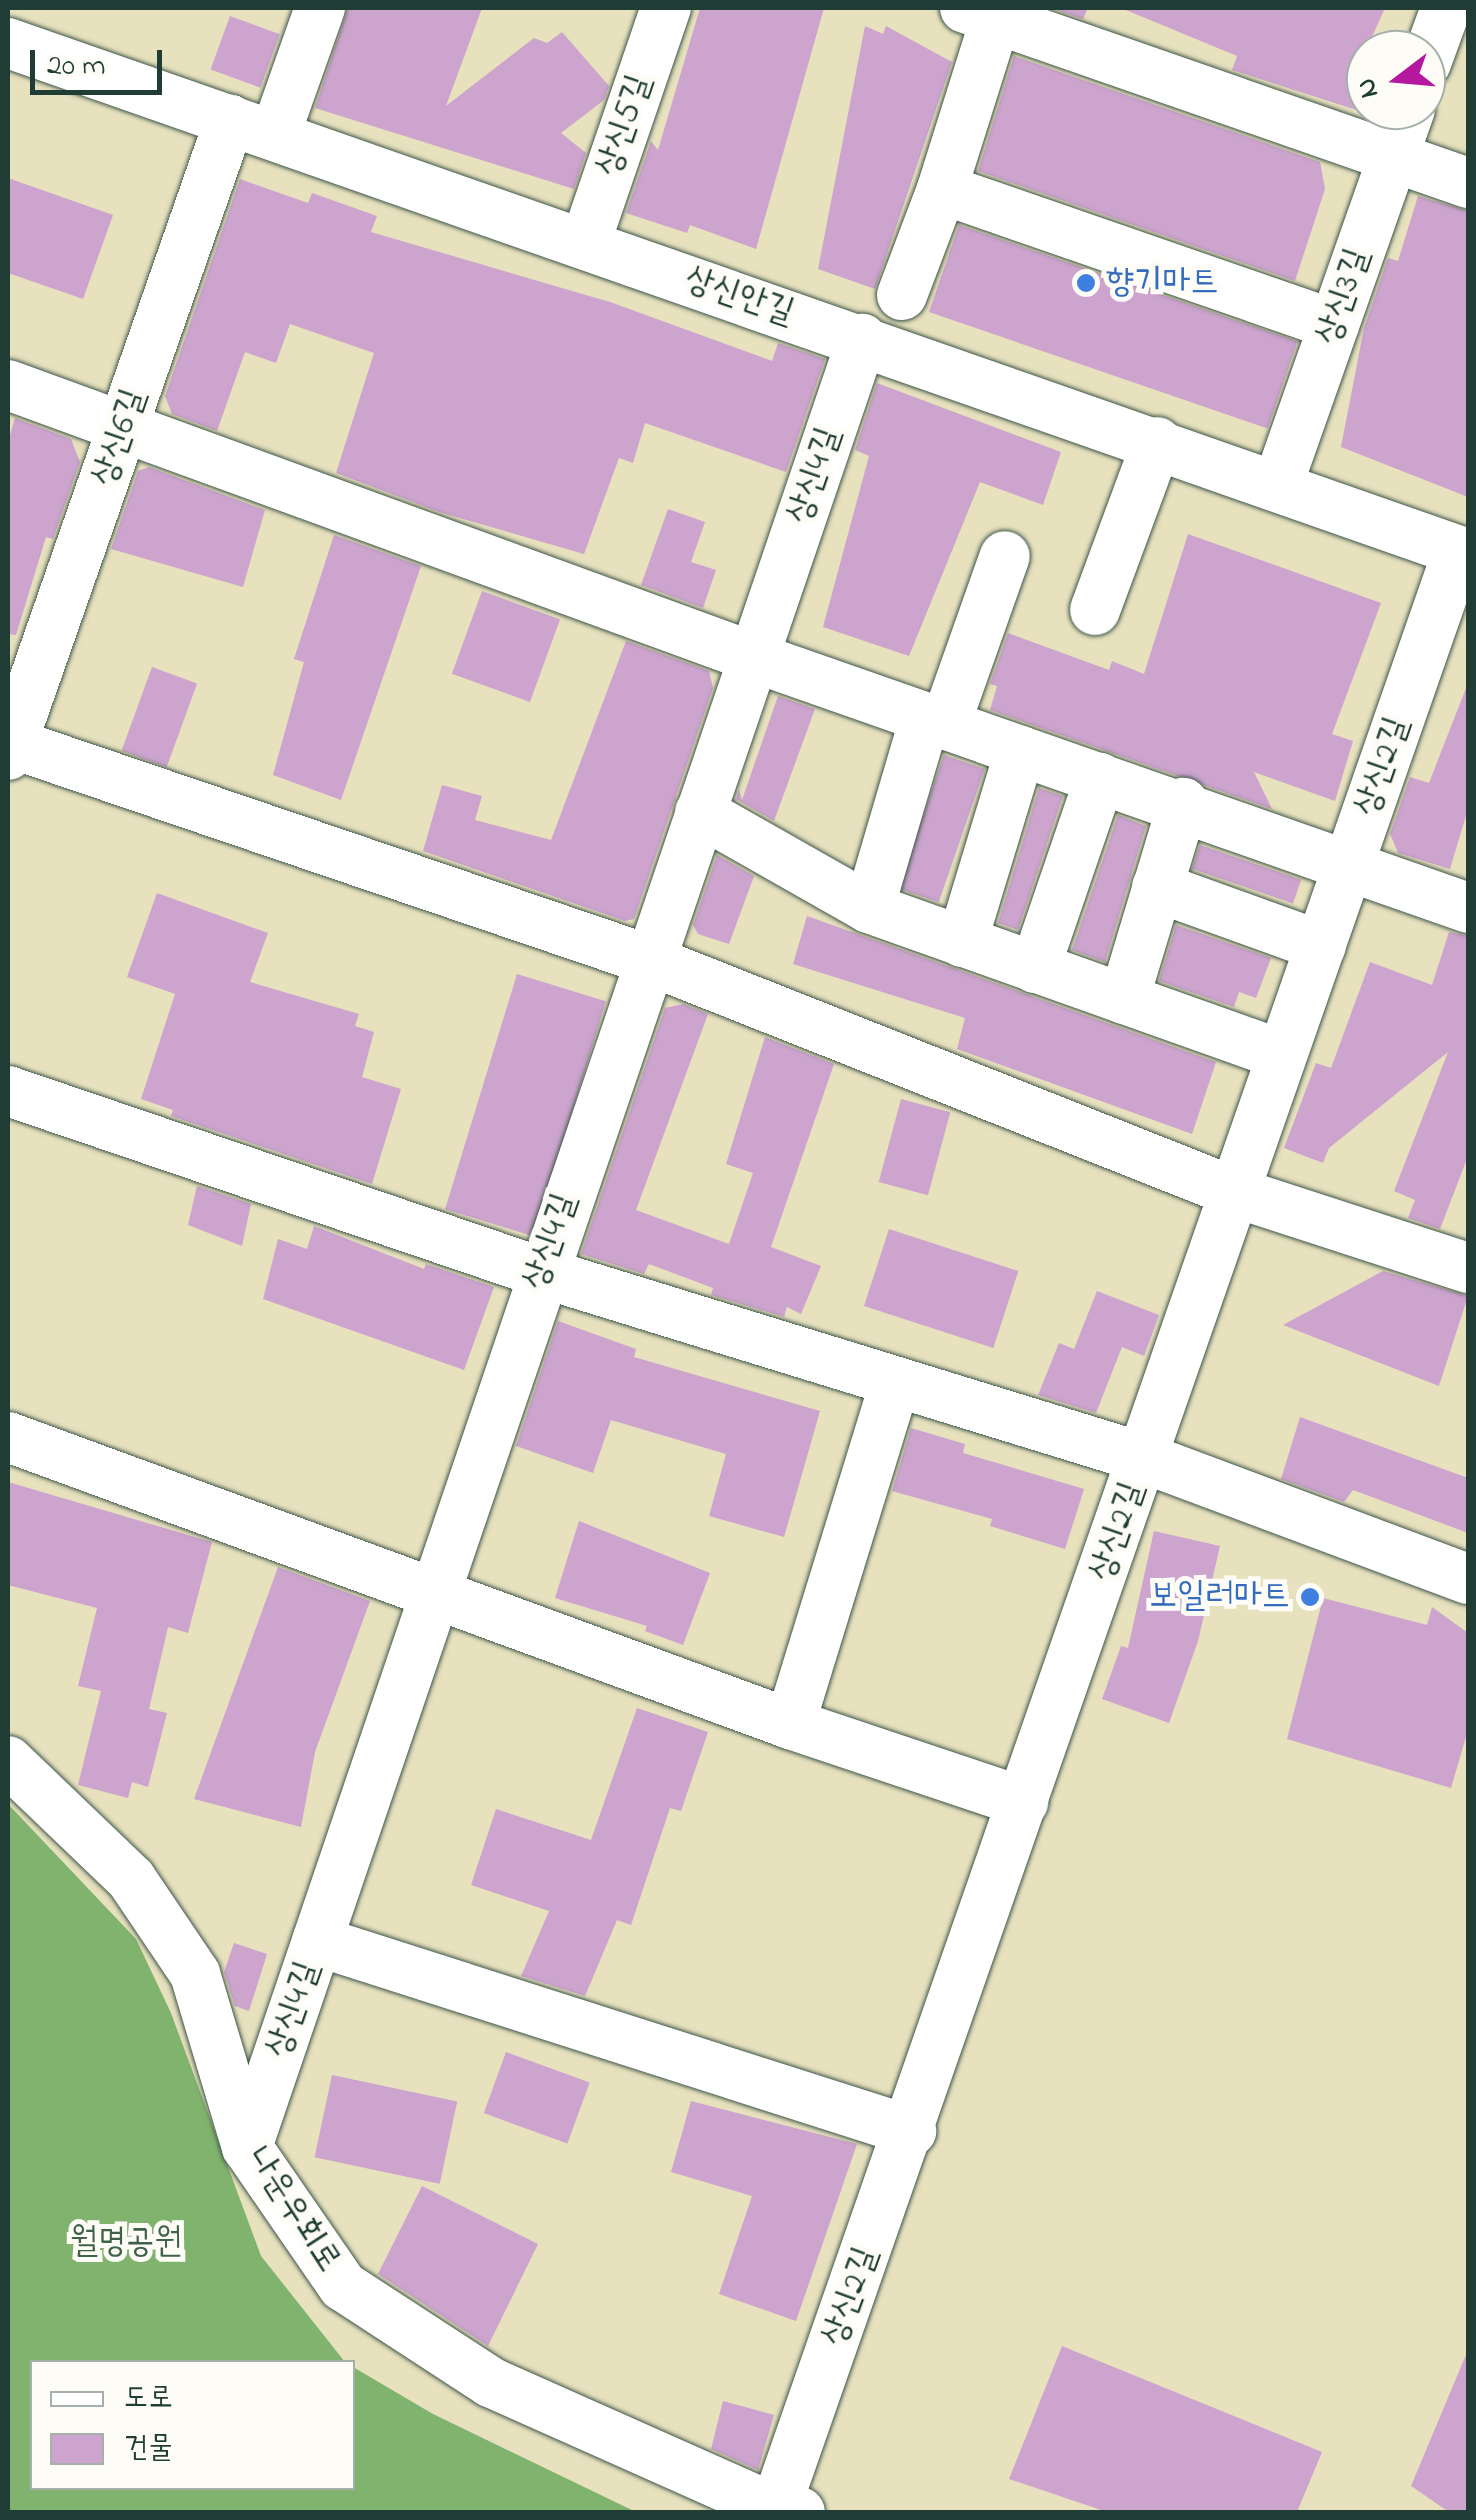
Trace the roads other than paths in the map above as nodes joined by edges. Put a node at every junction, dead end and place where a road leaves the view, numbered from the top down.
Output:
1 (320, 8) edge
2 (666, 8) edge
3 (981, 13) edge
4 (8, 43) edge
5 (253, 127) junction
6 (1403, 130) edge
7 (1393, 158) junction
8 (1468, 183) edge
9 (942, 189) junction
10 (585, 244) junction
11 (902, 294) dead end
12 (1334, 324) junction
13 (862, 339) junction
14 (8, 386) edge
15 (123, 432) junction
16 (1158, 442) junction
17 (1278, 484) junction
18 (1464, 552) edge
19 (1004, 556) dead end
20 (1096, 610) dead end
21 (753, 658) junction
22 (935, 721) junction
23 (10, 749) edge
24 (1020, 751) junction
25 (1100, 778) junction
26 (1183, 803) junction
27 (700, 812) junction
28 (1349, 866) junction
29 (1157, 887) junction
30 (870, 908) junction
31 (1468, 908) edge
32 (962, 942) junction
33 (1321, 946) junction
34 (649, 960) junction
35 (1034, 968) junction
36 (1124, 999) junction
37 (1282, 1055) junction
38 (8, 1091) edge
39 (1234, 1192) junction
40 (1468, 1268) edge
41 (540, 1272) junction
42 (894, 1383) junction
43 (8, 1438) edge
44 (1144, 1458) junction
45 (1468, 1580) edge
46 (435, 1595) junction
47 (790, 1724) junction
48 (8, 1761) edge
49 (1023, 1802) junction
50 (317, 1941) junction
51 (912, 2131) junction
52 (248, 2147) junction
53 (783, 2511) edge

1 - 5 street, 상신6길
2 - 10 street, 상신5길
3 - 7 street
3 - 9 street
4 - 5 street, 상신안길
5 - 10 street, 상신안길
5 - 15 street, 상신6길
6 - 7 street, 상신3길
7 - 8 street
7 - 12 street, 상신3길
9 - 11 street
9 - 12 street
10 - 13 street, 상신안길
12 - 17 street, 상신3길
13 - 16 street, 상신안길
13 - 21 street, 상신4길
14 - 15 street
15 - 21 street
15 - 23 street, 상신6길
16 - 17 street, 상신안길
16 - 20 street
17 - 18 street, 상신안길
18 - 28 street, 상신2길
19 - 22 street
21 - 22 street
21 - 27 street, 상신4길
22 - 24 street
22 - 30 street
23 - 34 street
24 - 25 street
24 - 32 street
25 - 26 street
25 - 35 street
26 - 28 street
26 - 29 street
27 - 30 street
27 - 34 street, 상신4길
28 - 31 street
28 - 33 street, 상신2길
29 - 33 street
29 - 36 street
30 - 32 street
32 - 35 street
33 - 37 street, 상신2길
34 - 39 street
34 - 41 street, 상신4길
35 - 36 street
36 - 37 street
37 - 39 street, 상신2길
38 - 41 street
39 - 40 street
39 - 44 street, 상신2길
41 - 42 street
41 - 46 street, 상신4길
42 - 44 street
42 - 47 street
43 - 46 street
44 - 45 street
44 - 49 street, 상신2길
46 - 47 street
46 - 50 street, 상신4길
47 - 49 street
48 - 52 street, 나운우회로
49 - 51 street, 상신2길
50 - 51 street
50 - 52 street, 상신4길
51 - 53 street, 상신2길
52 - 53 street, 나운우회로

